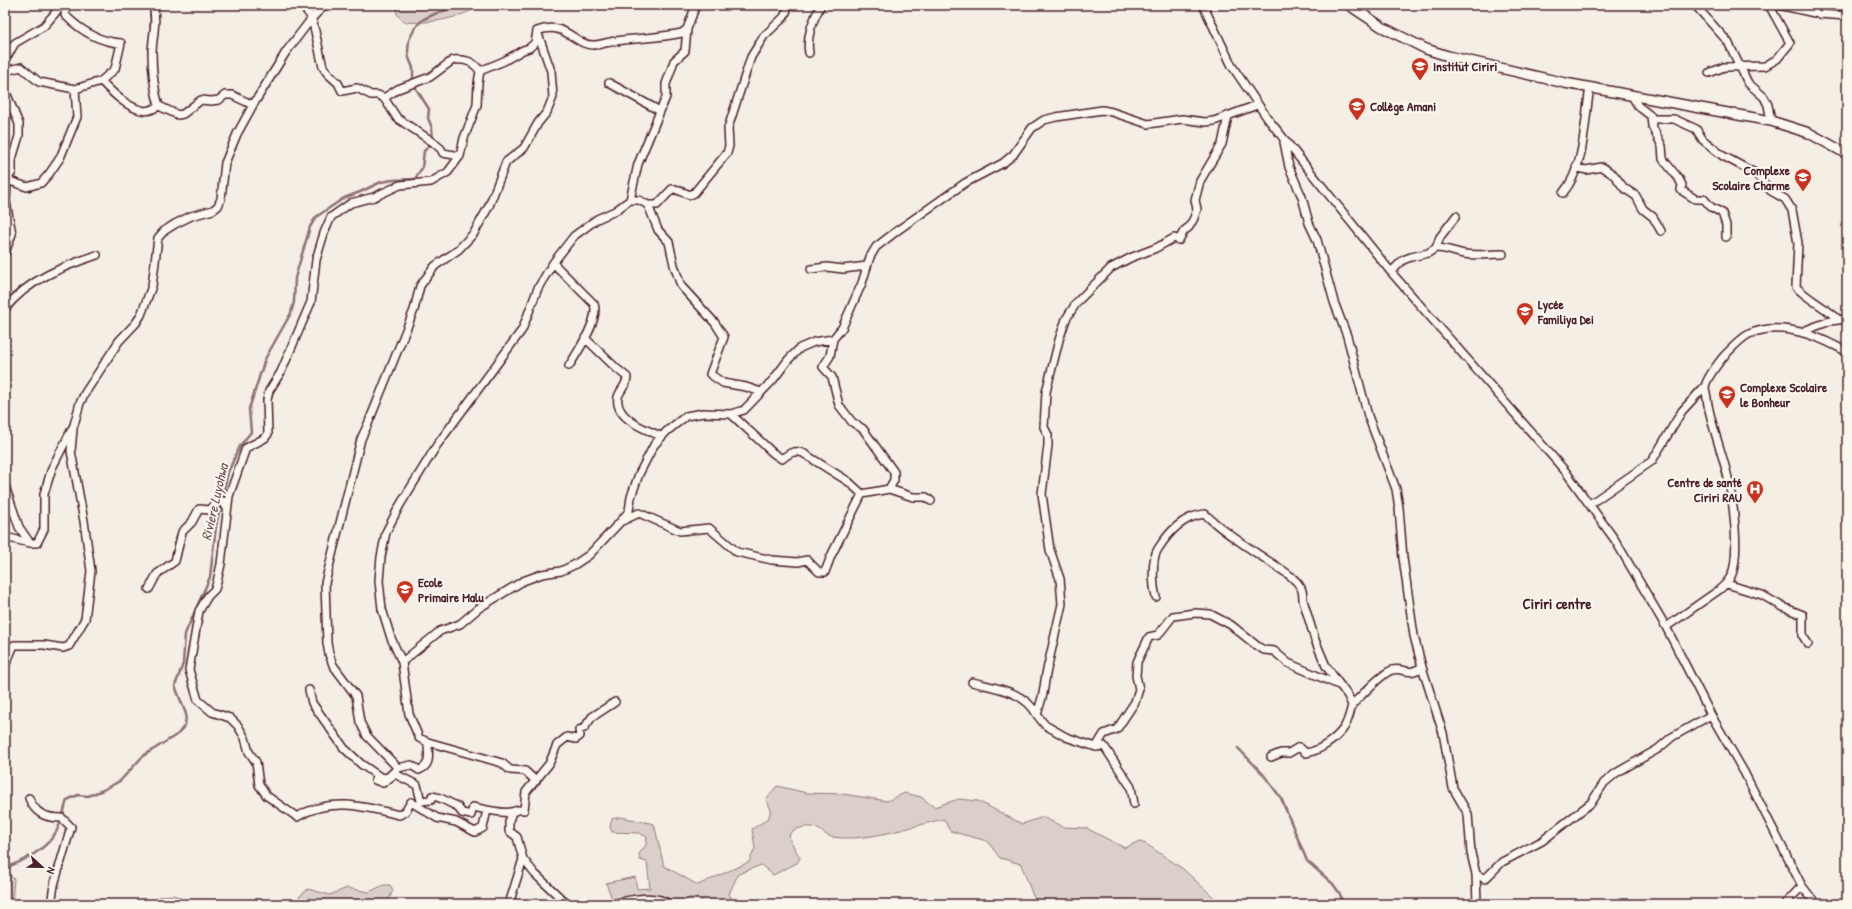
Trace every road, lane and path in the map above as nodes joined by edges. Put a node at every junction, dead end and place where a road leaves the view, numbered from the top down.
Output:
1 (62, 5) edge
2 (66, 5) edge
3 (153, 5) edge
4 (302, 5) edge
5 (325, 5) edge
6 (696, 5) edge
7 (789, 5) edge
8 (821, 5) edge
9 (1203, 5) edge
10 (1349, 5) edge
11 (1695, 5) edge
12 (1769, 5) edge
13 (1779, 5) edge
14 (1847, 16) edge
15 (312, 18) junction
16 (687, 28) junction
17 (537, 31) junction
18 (809, 53) dead end
19 (6, 57) edge
20 (1741, 66) junction
21 (5, 71) edge
22 (480, 71) junction
23 (1709, 73) dead end
24 (101, 81) junction
25 (609, 83) dead end
26 (1590, 88) junction
27 (5, 90) edge
28 (75, 90) junction
29 (1632, 96) junction
30 (384, 98) junction
31 (253, 105) junction
32 (1257, 105) junction
33 (159, 106) junction
34 (660, 111) junction
35 (1228, 116) junction
36 (1652, 119) junction
37 (1771, 121) junction
38 (1283, 138) junction
39 (1847, 154) edge
40 (460, 156) junction
41 (1576, 167) junction
42 (7, 180) junction
43 (1563, 193) dead end
44 (630, 200) junction
45 (648, 204) junction
46 (1456, 216) dead end
47 (1661, 231) dead end
48 (1726, 237) dead end
49 (1436, 248) junction
50 (5, 252) edge
51 (1503, 254) dead end
52 (97, 255) dead end
53 (553, 263) junction
54 (867, 266) junction
55 (811, 269) dead end
56 (1391, 272) junction
57 (5, 309) edge
58 (1838, 319) junction
59 (1847, 319) edge
60 (1801, 332) junction
61 (585, 338) junction
62 (833, 339) junction
63 (1847, 352) edge
64 (569, 366) dead end
65 (1705, 386) junction
66 (761, 392) junction
67 (731, 414) junction
68 (74, 425) junction
69 (661, 436) junction
70 (5, 486) edge
71 (890, 489) junction
72 (862, 494) junction
73 (930, 502) dead end
74 (1590, 504) junction
75 (226, 507) junction
76 (621, 521) junction
77 (5, 537) edge
78 (30, 543) junction
79 (1727, 584) junction
80 (149, 589) dead end
81 (1156, 597) dead end
82 (1666, 627) junction
83 (1808, 644) dead end
84 (402, 662) junction
85 (5, 666) edge
86 (1422, 667) junction
87 (972, 682) dead end
88 (1341, 686) junction
89 (309, 690) dead end
90 (615, 702) dead end
91 (1352, 705) junction
92 (1037, 715) junction
93 (1710, 715) junction
94 (428, 742) junction
95 (1096, 747) junction
96 (1271, 757) dead end
97 (398, 768) junction
98 (380, 777) junction
99 (536, 781) junction
100 (29, 798) dead end
101 (1134, 804) dead end
102 (487, 810) junction
103 (512, 812) junction
104 (523, 859) junction
105 (1476, 874) junction
106 (1802, 886) junction
107 (629, 902) edge
108 (51, 904) edge
109 (509, 904) edge
110 (567, 904) edge
111 (614, 904) edge
112 (669, 904) edge
113 (1477, 904) edge
114 (1785, 904) edge
115 (1816, 904) edge

1 - 19 street
2 - 24 street
3 - 33 street
4 - 15 street
5 - 15 street
6 - 16 street
7 - 45 street
8 - 18 street
9 - 32 street
10 - 26 street
11 - 20 street
12 - 20 street
13 - 14 street
15 - 30 street
15 - 31 street
16 - 17 street
16 - 34 street
17 - 22 street
17 - 97 street
20 - 23 street
20 - 37 street
21 - 28 street
22 - 30 street
22 - 40 street
24 - 28 street
24 - 33 street
25 - 34 street
26 - 29 street
26 - 41 street
27 - 42 street
28 - 42 street
29 - 36 street
29 - 37 street
30 - 40 street
31 - 33 street
31 - 68 street
32 - 35 street
32 - 38 street
34 - 44 street
35 - 54 street
35 - 92 street
36 - 48 street
36 - 58 street
37 - 39 street
38 - 56 street
38 - 86 street
40 - 75 street
41 - 43 street
41 - 47 street
42 - 50 street
44 - 45 street
44 - 53 street
45 - 66 street
46 - 49 street
49 - 51 street
49 - 56 street
52 - 57 street
53 - 61 street
53 - 84 street
54 - 55 street
54 - 62 street
56 - 74 street
58 - 59 street
58 - 60 street
60 - 63 street
60 - 65 street
61 - 64 street
61 - 69 street
62 - 66 street
62 - 71 street
65 - 74 street
65 - 79 street
66 - 67 street
67 - 69 street
67 - 72 street
68 - 78 street
68 - 85 street
69 - 76 street
70 - 78 street
71 - 72 street
71 - 73 street
72 - 76 street
74 - 82 street
75 - 80 street
75 - 102 street
76 - 84 street
77 - 78 street
79 - 82 street
79 - 83 street
81 - 88 street
82 - 93 street
84 - 94 street
86 - 91 street
86 - 105 street
87 - 92 street
88 - 91 street
88 - 95 street
89 - 98 street
90 - 99 street
91 - 96 street
92 - 95 street
93 - 105 street
93 - 106 street
94 - 97 street
94 - 99 street
95 - 101 street
97 - 98 street
98 - 102 street
99 - 103 street
100 - 108 street
102 - 103 street
103 - 104 street
104 - 109 street
104 - 110 street
105 - 113 street
106 - 114 street
106 - 115 street
107 - 111 street
107 - 112 street

